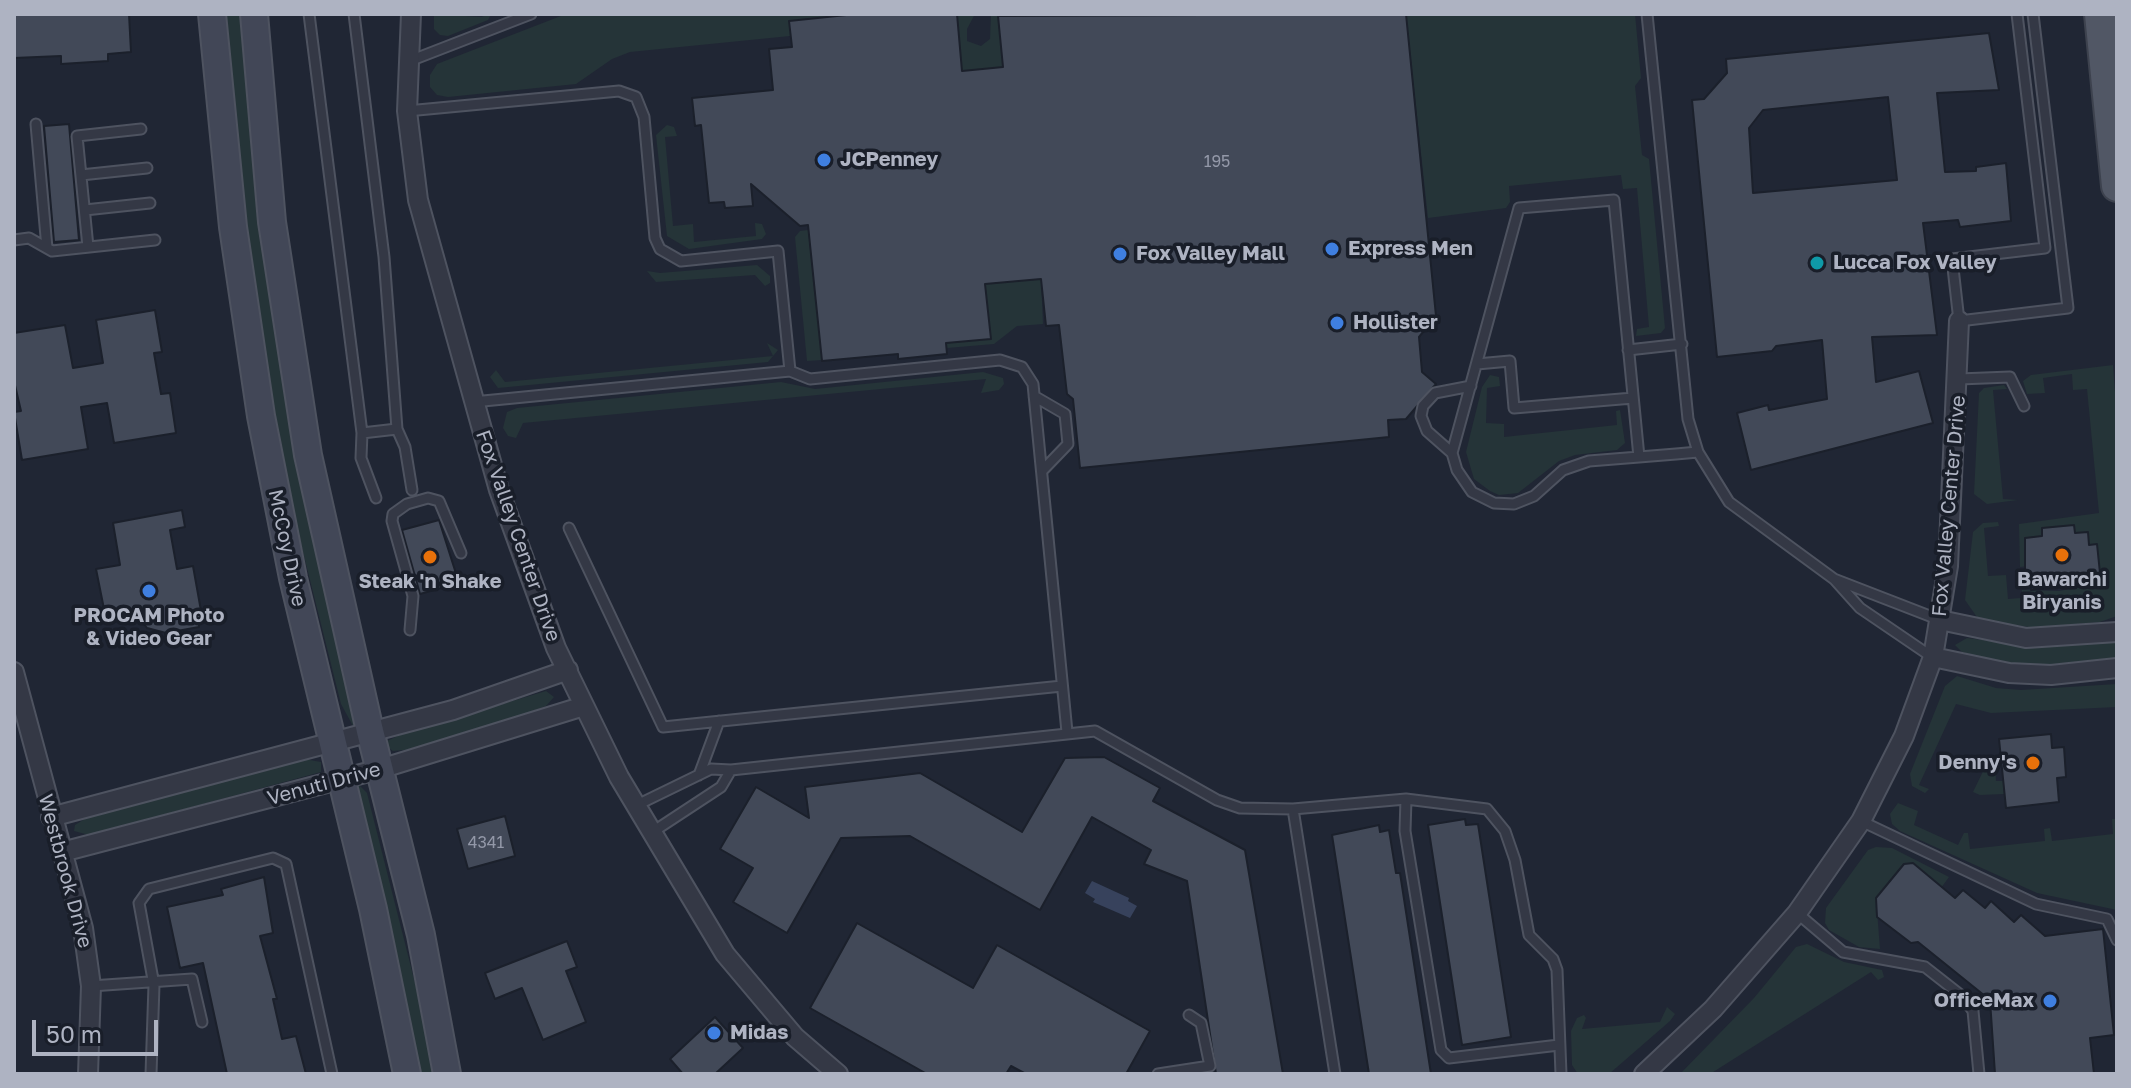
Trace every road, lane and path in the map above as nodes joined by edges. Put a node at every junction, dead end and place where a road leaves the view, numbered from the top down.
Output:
1 (212, 14) edge
2 (254, 14) edge
3 (309, 14) edge
4 (354, 14) edge
5 (411, 14) edge
6 (531, 14) edge
7 (1647, 14) edge
8 (2017, 14) edge
9 (2033, 14) edge
10 (2100, 14) edge
11 (406, 62) junction
12 (407, 111) junction
13 (36, 124) dead end
14 (141, 129) dead end
15 (147, 168) dead end
16 (81, 175) junction
17 (2117, 186) edge
18 (150, 203) dead end
19 (85, 210) junction
20 (14, 240) edge
21 (155, 240) dead end
22 (88, 247) junction
23 (47, 248) junction
24 (1959, 321) junction
25 (1682, 344) junction
26 (1628, 350) junction
27 (1477, 364) junction
28 (790, 371) junction
29 (1959, 379) junction
30 (1471, 386) junction
31 (1034, 396) junction
32 (1633, 398) junction
33 (473, 402) junction
34 (2024, 406) dead end
35 (397, 429) junction
36 (362, 433) junction
37 (1698, 452) junction
38 (1452, 453) junction
39 (1639, 457) junction
40 (1042, 471) junction
41 (412, 490) dead end
42 (376, 498) dead end
43 (569, 528) dead end
44 (461, 553) dead end
45 (1834, 579) junction
46 (1940, 620) junction
47 (410, 630) dead end
48 (2117, 632) edge
49 (1933, 657) junction
50 (2117, 668) edge
51 (568, 670) junction
52 (14, 672) edge
53 (1062, 686) junction
54 (584, 706) junction
55 (719, 721) junction
56 (370, 731) junction
57 (1067, 732) junction
58 (331, 741) junction
59 (380, 769) junction
60 (731, 770) junction
61 (699, 775) junction
62 (341, 779) junction
63 (1406, 799) junction
64 (635, 806) junction
65 (1293, 809) junction
66 (51, 817) junction
67 (1861, 821) junction
68 (651, 833) junction
69 (62, 852) junction
70 (1797, 913) junction
71 (2117, 940) edge
72 (154, 985) junction
73 (91, 986) junction
74 (1189, 1015) dead end
75 (202, 1022) dead end
76 (1559, 1045) junction
77 (1653, 1071) edge
78 (88, 1074) edge
79 (151, 1074) edge
80 (332, 1074) edge
81 (407, 1074) edge
82 (447, 1074) edge
83 (838, 1074) edge
84 (1158, 1074) edge
85 (1335, 1074) edge
86 (1561, 1074) edge
87 (1979, 1074) edge

1 - 58 street, McCoy Drive
2 - 56 street, McCoy Drive
3 - 36 lane
4 - 35 lane
5 - 11 street, Fox Valley Center Drive
6 - 11 lane
7 - 25 lane
8 - 24 lane
9 - 24 lane
10 - 17 main road
11 - 12 street, Fox Valley Center Drive
12 - 28 lane
12 - 33 street, Fox Valley Center Drive
13 - 23 lane
14 - 16 lane
15 - 16 lane
16 - 19 lane
18 - 19 lane
19 - 22 lane
20 - 23 lane
21 - 22 lane
22 - 23 lane
24 - 29 street, Fox Valley Center Drive
25 - 26 lane
25 - 37 lane
26 - 27 lane
26 - 32 lane
27 - 30 lane
27 - 32 lane
28 - 31 lane
28 - 33 lane
29 - 34 lane
29 - 46 street, Fox Valley Center Drive
30 - 38 lane
30 - 38 lane
31 - 40 lane
31 - 40 lane
32 - 39 lane
33 - 51 street, Fox Valley Center Drive
35 - 36 lane
35 - 41 lane
36 - 42 lane
37 - 39 lane
37 - 45 lane
38 - 39 lane
40 - 53 lane
43 - 55 lane
44 - 47 lane
45 - 46 lane
45 - 49 lane
46 - 48 street
46 - 49 street, Fox Valley Center Drive
49 - 50 street
49 - 67 street, Fox Valley Center Drive
51 - 54 street, Fox Valley Center Drive
51 - 56 street, Venuti Drive
52 - 66 street, Westbrook Drive
53 - 55 lane
53 - 57 lane
54 - 59 street, Venuti Drive
54 - 64 street, Fox Valley Center Drive
55 - 61 lane
56 - 58 street, Venuti Drive
56 - 59 street, McCoy Drive
57 - 60 lane
57 - 65 lane
58 - 62 street, McCoy Drive
58 - 66 street, Venuti Drive
59 - 62 street, Venuti Drive
59 - 82 street, McCoy Drive
60 - 61 lane
60 - 68 lane
61 - 64 lane
62 - 69 street, Venuti Drive
62 - 81 street, McCoy Drive
63 - 65 lane
63 - 76 lane
63 - 76 lane
64 - 68 street, Fox Valley Center Drive
65 - 85 lane
66 - 69 street, Westbrook Drive
67 - 70 street, Fox Valley Center Drive
67 - 71 lane
68 - 83 street, Fox Valley Center Drive
69 - 73 street, Westbrook Drive
70 - 77 street, Fox Valley Center Drive
70 - 87 lane
72 - 73 lane
72 - 75 lane
72 - 79 lane
72 - 80 lane
73 - 78 street, Westbrook Drive
74 - 84 lane
76 - 86 lane

